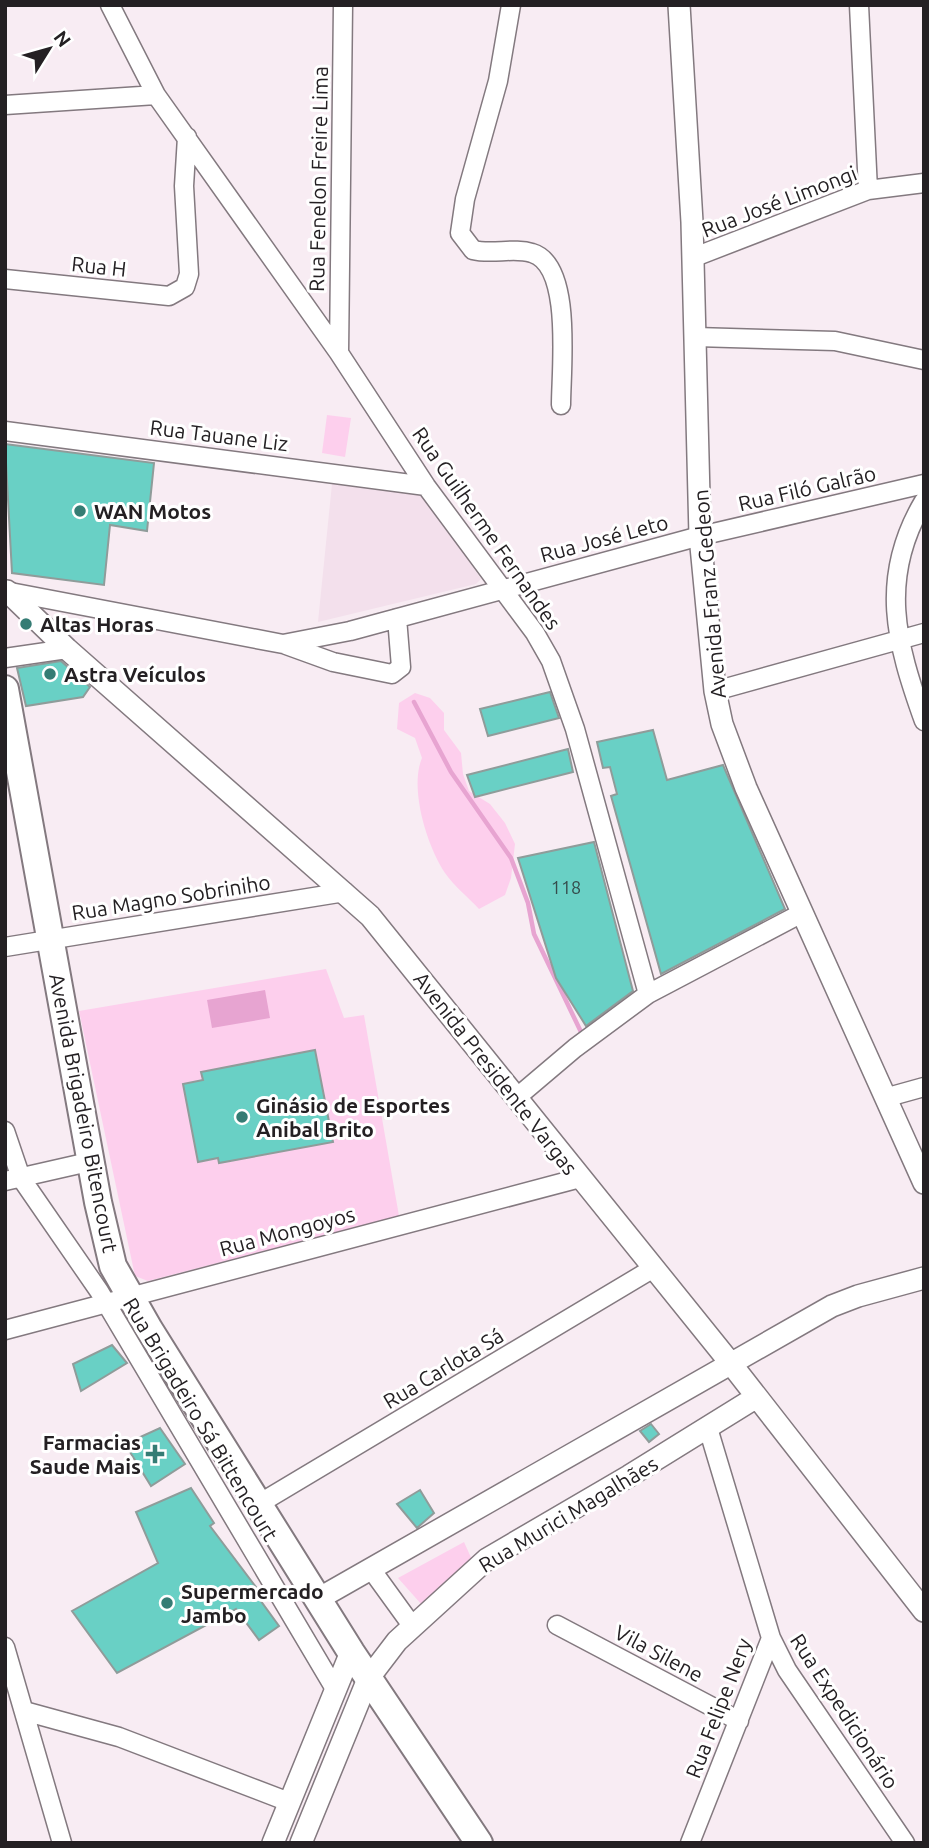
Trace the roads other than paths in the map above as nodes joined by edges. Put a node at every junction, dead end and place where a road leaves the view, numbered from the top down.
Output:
1 (110, 5) edge
2 (343, 5) edge
3 (511, 5) edge
4 (679, 5) edge
5 (859, 5) edge
6 (156, 95) junction
7 (5, 104) edge
8 (187, 138) junction
9 (924, 183) edge
10 (868, 190) junction
11 (692, 258) junction
12 (5, 279) edge
13 (696, 337) junction
14 (339, 353) junction
15 (924, 360) edge
16 (561, 405) dead end
17 (5, 431) edge
18 (924, 484) edge
19 (426, 486) junction
20 (924, 501) edge
21 (701, 536) junction
22 (502, 588) junction
23 (6, 591) edge
24 (397, 618) junction
25 (924, 634) edge
26 (898, 640) junction
27 (283, 644) junction
28 (67, 649) junction
29 (5, 658) edge
30 (5, 689) edge
31 (715, 691) junction
32 (924, 721) edge
33 (345, 892) junction
34 (802, 913) junction
35 (52, 940) junction
36 (5, 947) edge
37 (648, 994) junction
38 (924, 1087) edge
39 (888, 1097) junction
40 (516, 1098) junction
41 (5, 1131) edge
42 (93, 1161) junction
43 (580, 1178) junction
44 (13, 1179) edge
45 (924, 1183) edge
46 (652, 1269) junction
47 (924, 1278) edge
48 (117, 1299) junction
49 (5, 1330) edge
50 (732, 1365) junction
51 (755, 1398) junction
52 (708, 1427) junction
53 (257, 1505) junction
54 (371, 1569) junction
55 (318, 1599) junction
56 (924, 1611) edge
57 (557, 1625) dead end
58 (413, 1627) junction
59 (771, 1638) junction
60 (5, 1647) edge
61 (351, 1652) junction
62 (368, 1679) junction
63 (335, 1689) junction
64 (17, 1708) edge
65 (739, 1721) junction
66 (289, 1802) junction
67 (276, 1834) edge
68 (303, 1838) edge
69 (62, 1843) edge
70 (479, 1843) edge
71 (690, 1843) edge
72 (905, 1843) edge

1 - 6 street, Rua Guilherme Fernandes
2 - 14 street, Rua Fenelon Freire Lima
3 - 16 street
4 - 11 street, Avenida Franz Gedeon
5 - 10 street
6 - 7 street
6 - 8 street, Rua Guilherme Fernandes
8 - 12 street, Rua H
8 - 14 street, Rua Guilherme Fernandes
9 - 10 street, Rua José Limongi
10 - 11 street, Rua José Limongi
11 - 13 street, Avenida Franz Gedeon
13 - 15 street
13 - 21 street, Avenida Franz Gedeon
14 - 19 street, Rua Guilherme Fernandes
17 - 19 street, Rua Tauane Liz
18 - 21 street, Rua Filó Galrão
19 - 22 street, Rua Guilherme Fernandes
20 - 26 street
21 - 22 street, Rua José Leto
21 - 31 street, Avenida Franz Gedeon
22 - 24 street, Rua José Leto
22 - 37 street, Rua Guilherme Fernandes
23 - 27 street, Rua José Leto
23 - 28 street, Avenida Presidente Vargas
24 - 27 street, Rua José Leto
24 - 27 street, Rua José Leto
25 - 26 street
26 - 31 street
26 - 32 street
28 - 29 street
28 - 33 street, Avenida Presidente Vargas
30 - 35 main road, Avenida Brigadeiro Bitencourt
31 - 34 street, Avenida Franz Gedeon
33 - 35 street, Rua Magno Sobriniho
33 - 40 street, Avenida Presidente Vargas
34 - 37 street
34 - 39 street, Avenida Franz Gedeon
35 - 36 street, Rua Magno Sobriniho
35 - 42 main road, Avenida Brigadeiro Bitencourt
37 - 40 street
38 - 39 street
39 - 45 street, Avenida Franz Gedeon
40 - 43 street, Avenida Presidente Vargas
41 - 44 street, Rua Brigadeiro Sá Bittencourt
42 - 44 street
42 - 48 main road, Avenida Brigadeiro Bitencourt
43 - 46 street, Avenida Presidente Vargas
43 - 48 street, Rua Mongoyos
44 - 48 street, Rua Brigadeiro Sá Bittencourt
46 - 50 street, Avenida Presidente Vargas
46 - 53 street, Rua Carlota Sá
47 - 50 street
48 - 49 street, Rua Mongoyos
48 - 53 main road, Avenida Brigadeiro Bitencourt
48 - 63 street, Rua Brigadeiro Sá Bittencourt
50 - 51 street, Avenida Presidente Vargas
50 - 54 street
51 - 52 street, Rua Murici Magalhães
51 - 56 street, Avenida Presidente Vargas
52 - 58 street, Rua Murici Magalhães
52 - 59 street, Rua Felipe Nery
53 - 55 main road, Avenida Brigadeiro Bitencourt
54 - 55 street
54 - 58 street
55 - 61 main road, Avenida Brigadeiro Bitencourt
57 - 65 street, Vila Silene
58 - 62 street, Rua Murici Magalhães
59 - 65 street, Rua Felipe Nery
59 - 72 street, Rua Expedicionário
60 - 64 street
61 - 62 main road, Avenida Brigadeiro Bitencourt
61 - 63 street
62 - 68 street, Rua Murici Magalhães
62 - 70 main road, Avenida Brigadeiro Bitencourt
63 - 66 street
64 - 66 street
64 - 69 street
65 - 71 street, Rua Felipe Nery
66 - 67 street
67 - 68 street

